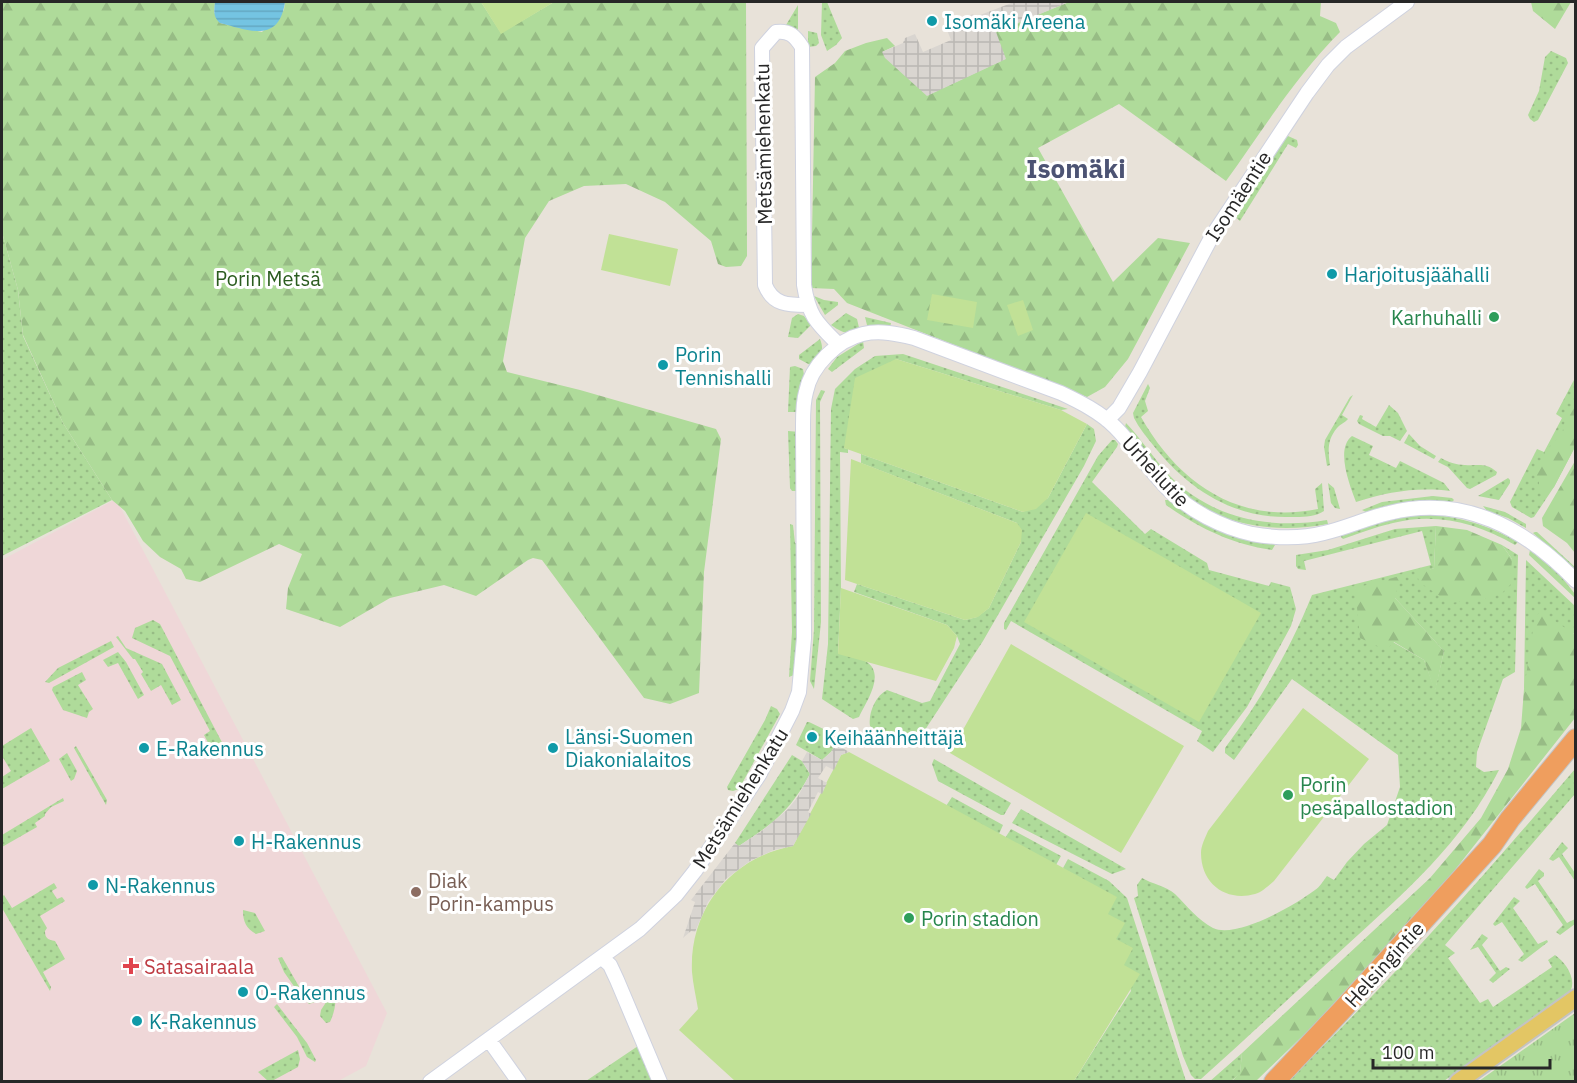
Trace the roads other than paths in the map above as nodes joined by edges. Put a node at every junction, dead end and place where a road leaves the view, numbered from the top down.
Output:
1 (1407, 2) edge
2 (807, 305) junction
3 (839, 345) junction
4 (1107, 420) junction
5 (1575, 582) edge
6 (1575, 739) edge
7 (1575, 756) edge
8 (1492, 845) junction
9 (602, 958) junction
10 (1575, 998) edge
11 (489, 1040) junction
12 (430, 1082) edge
13 (519, 1082) edge
14 (660, 1082) edge
15 (1274, 1082) edge
16 (1458, 1082) edge

1 - 4 street, Isomäentie
2 - 2 street, Metsämiehenkatu
2 - 3 street, Metsämiehenkatu
3 - 4 street, Urheilutie
3 - 9 street, Metsämiehenkatu
4 - 5 street, Urheilutie
6 - 8 highway, Helsingintie
7 - 8 highway, Helsingintie
8 - 15 highway, Helsingintie
9 - 11 street, Metsämiehenkatu
9 - 14 street
10 - 16 main road
11 - 12 street, Metsämiehenkatu
11 - 13 street

